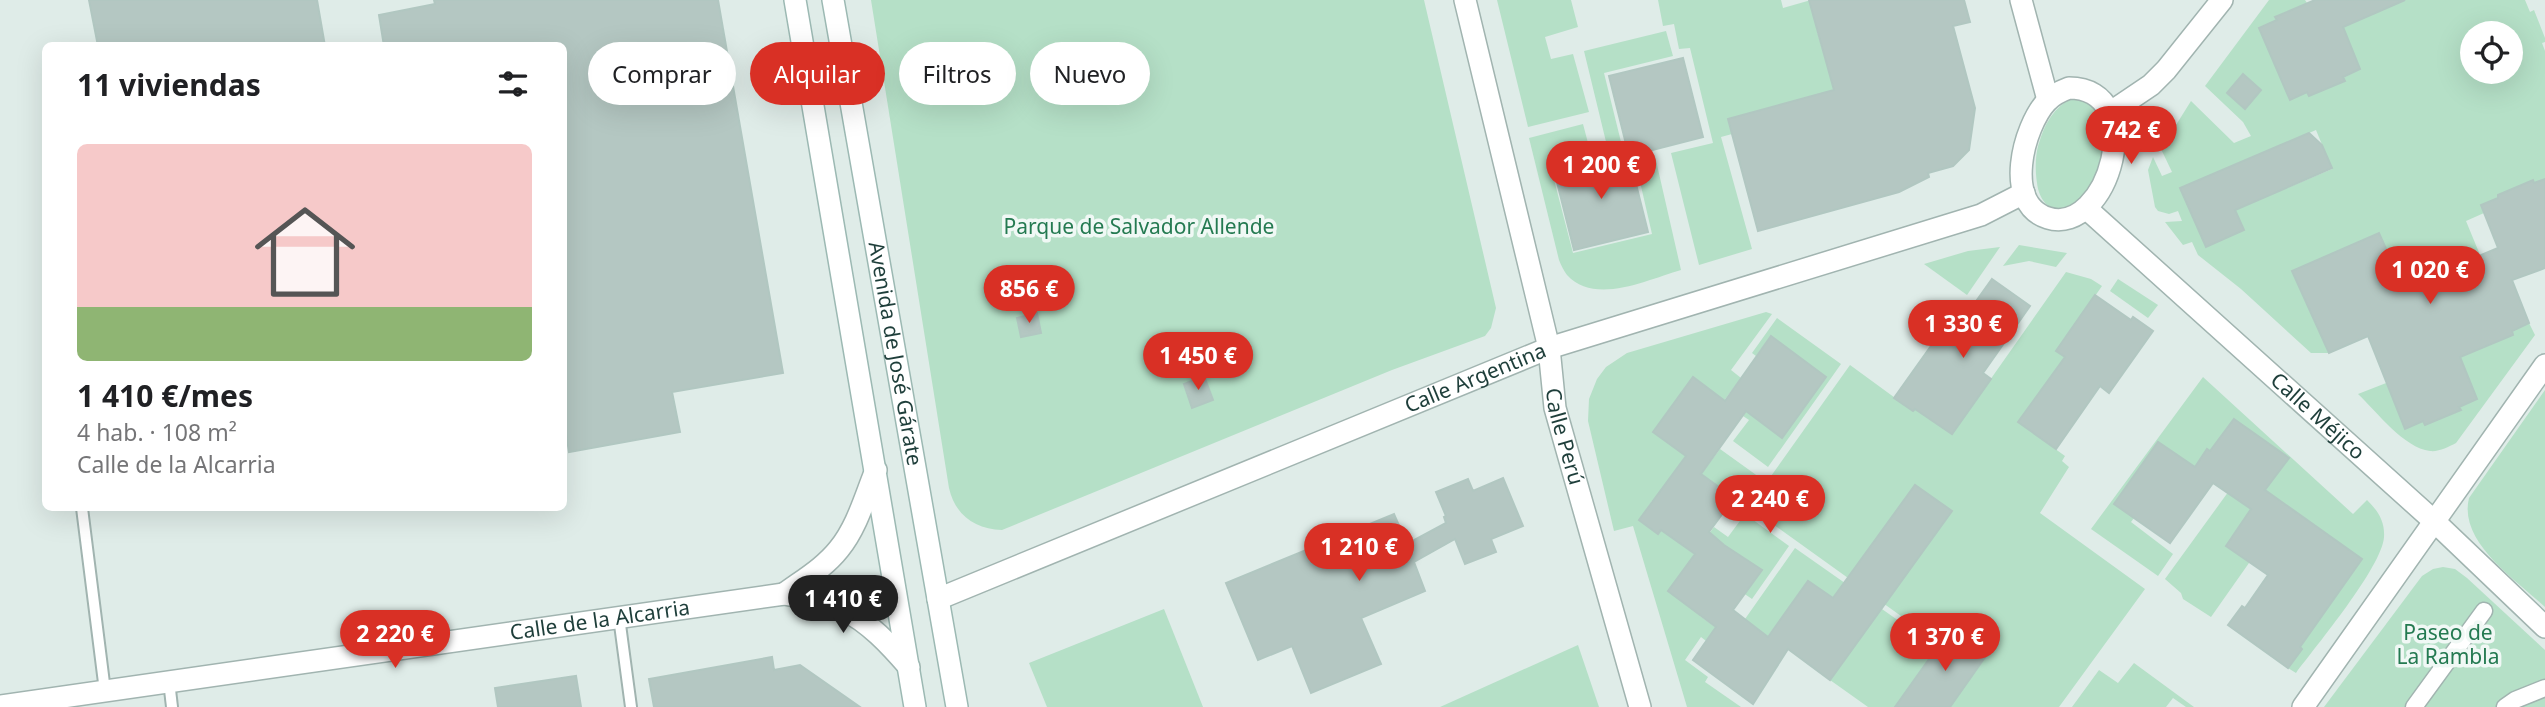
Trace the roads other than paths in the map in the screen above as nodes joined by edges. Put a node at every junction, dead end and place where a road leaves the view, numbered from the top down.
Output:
1 (795, 0) edge
2 (834, 0) edge
3 (1465, 0) edge
4 (2021, 0) edge
5 (2221, 0) edge
6 (2048, 100) junction
7 (2111, 111) junction
8 (2024, 193) junction
9 (2087, 209) junction
10 (1549, 348) junction
11 (2545, 365) edge
12 (876, 470) junction
13 (82, 511) edge
14 (2435, 522) junction
15 (783, 594) junction
16 (938, 599) junction
17 (2484, 611) dead end
18 (619, 617) junction
19 (2545, 627) edge
20 (909, 667) junction
21 (169, 681) junction
22 (2545, 688) edge
23 (105, 691) junction
24 (0, 706) edge
25 (172, 707) edge
26 (631, 707) edge
27 (915, 707) edge
28 (957, 707) edge
29 (1640, 707) edge
30 (2303, 707) edge
31 (2414, 707) edge
32 (2505, 707) edge

1 - 12 street, Avenida de José Gárate
2 - 16 street, Avenida de José Gárate
3 - 10 street, Calle Perú
4 - 6 street
5 - 7 street
6 - 7 street
6 - 8 street
7 - 9 street
8 - 9 street
8 - 10 street, Calle Argentina
9 - 14 street, Calle Méjico
10 - 16 street, Calle Argentina
10 - 29 street, Calle Perú
11 - 14 street
12 - 15 street, Calle de la Alcarria
12 - 20 street, Avenida de José Gárate
13 - 23 lane
14 - 19 street, Calle Méjico
14 - 30 street
15 - 18 street, Calle de la Alcarria
15 - 20 street, Calle de la Alcarria
16 - 28 street, Avenida de José Gárate
17 - 31 street
18 - 21 street, Calle de la Alcarria
18 - 26 lane
20 - 27 street, Avenida de José Gárate
21 - 23 street, Calle de la Alcarria
21 - 25 lane
22 - 32 street
23 - 24 street, Calle de la Alcarria

